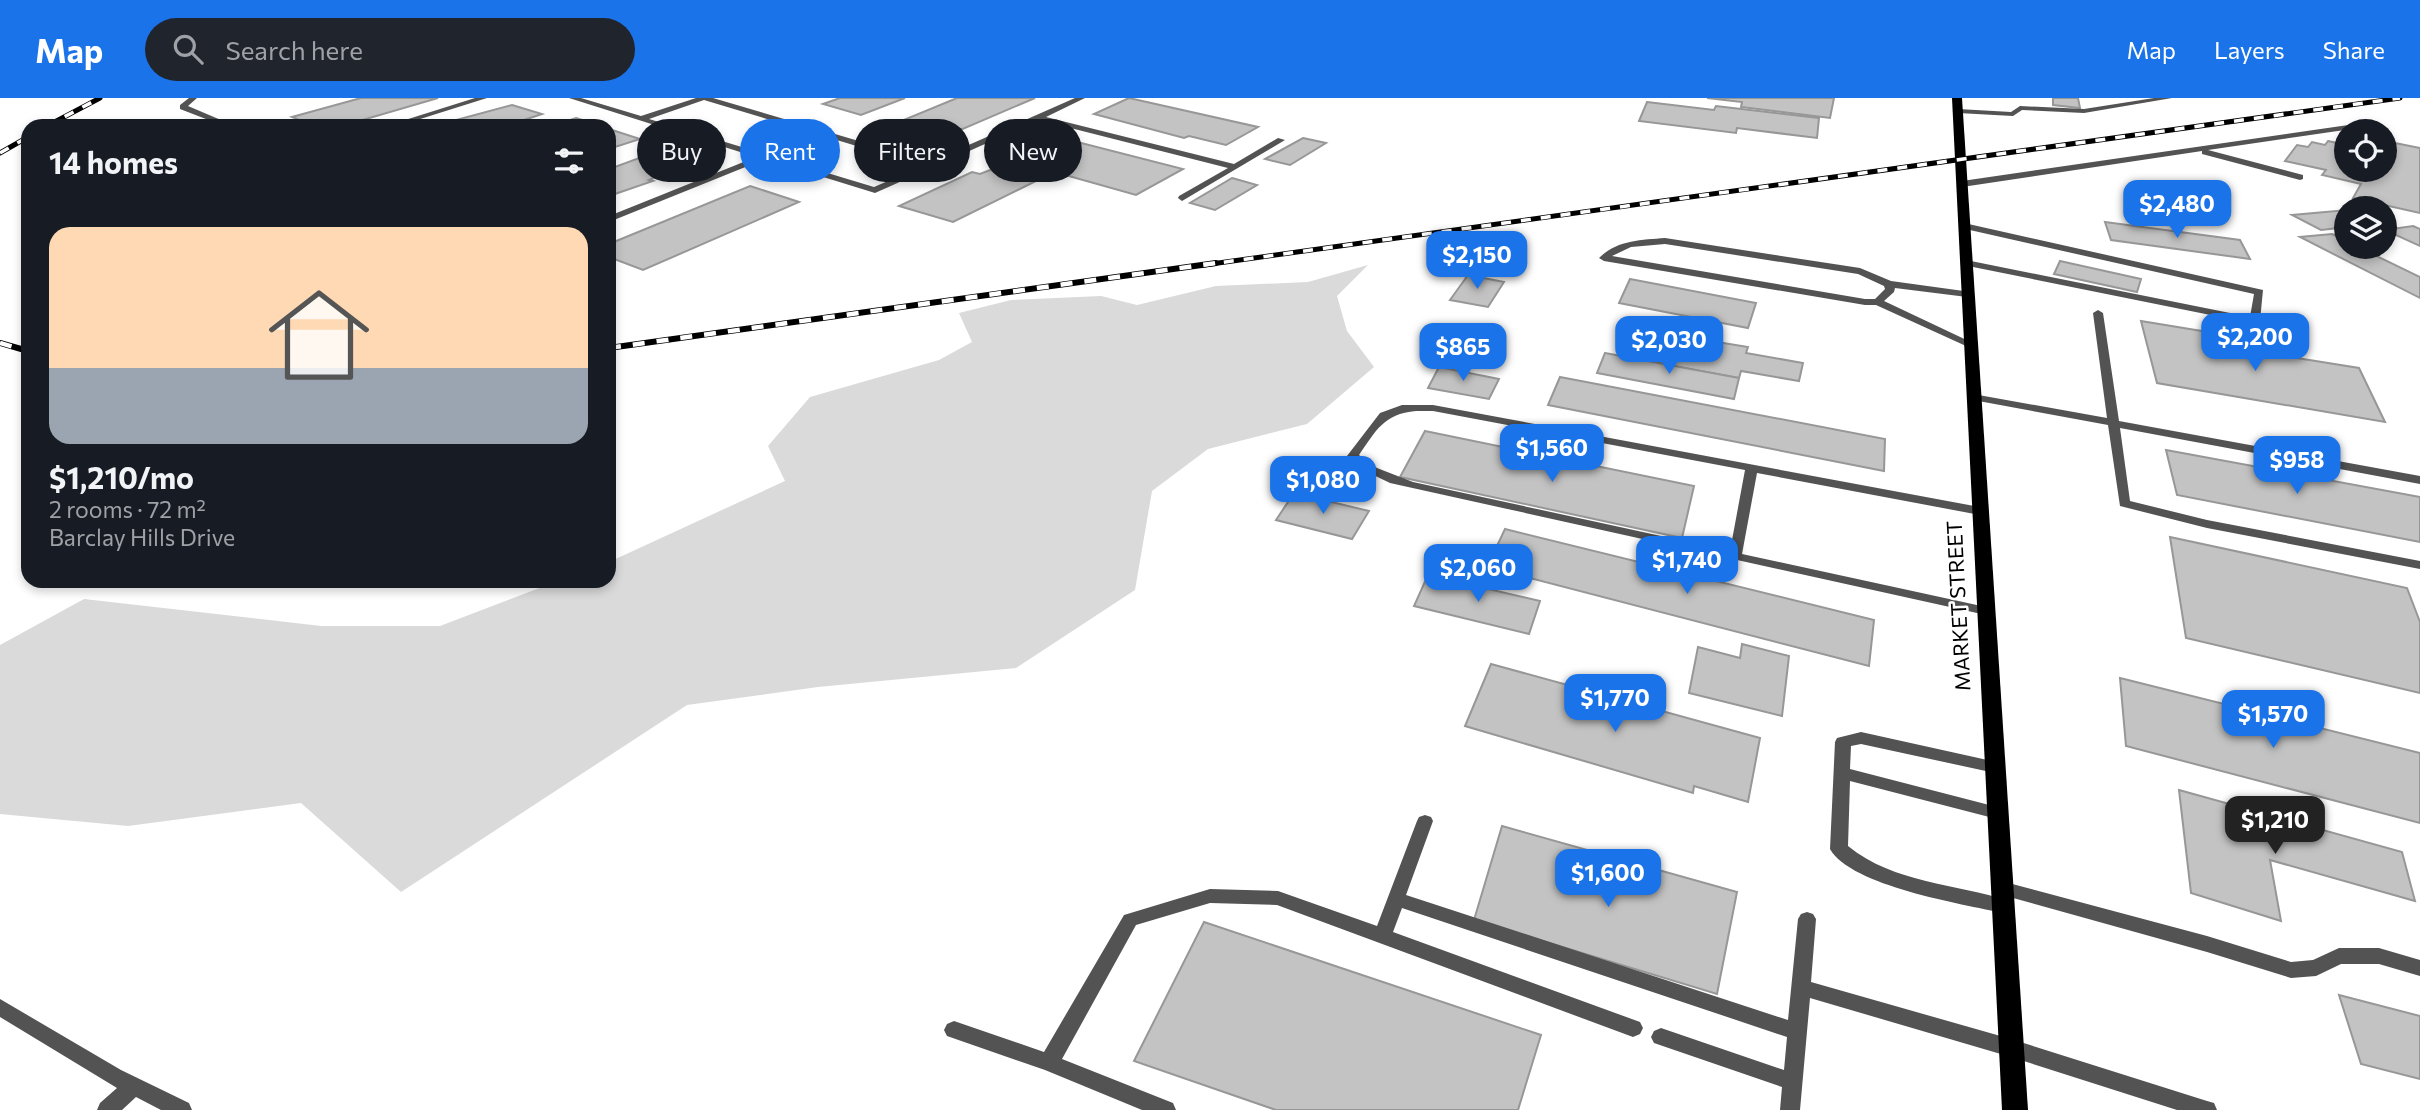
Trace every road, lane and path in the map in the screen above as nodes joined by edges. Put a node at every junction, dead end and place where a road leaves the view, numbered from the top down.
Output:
1 (193, 98) edge
2 (483, 98) edge
3 (573, 98) edge
4 (704, 98) edge
5 (1081, 98) edge
6 (2017, 98) edge
7 (2098, 98) edge
8 (2168, 98) edge
9 (2110, 101) edge
10 (2131, 101) edge
11 (1958, 104) edge
12 (2020, 108) junction
13 (1038, 117) junction
14 (213, 119) edge
15 (413, 119) edge
16 (641, 119) joint
17 (2334, 129) edge
18 (1281, 140) dead end
19 (854, 143) edge
20 (970, 148) edge
21 (2197, 149) junction
22 (740, 166) edge
23 (1235, 167) junction
24 (2300, 177) dead end
25 (840, 179) edge
26 (894, 182) edge
27 (1962, 184) junction
28 (1182, 198) dead end
29 (616, 216) edge
30 (1964, 226) junction
31 (1966, 263) junction
32 (1889, 284) junction
33 (1967, 294) junction
34 (1878, 302) junction
35 (2098, 313) dead end
36 (1970, 344) junction
37 (1973, 397) junction
38 (2113, 422) junction
39 (1752, 468) junction
40 (2420, 480) edge
41 (1980, 511) junction
42 (1735, 557) junction
43 (2420, 565) edge
44 (1986, 611) junction
45 (1995, 768) junction
46 (1842, 773) junction
47 (1997, 813) junction
48 (1425, 821) dead end
49 (2002, 897) junction
50 (1396, 899) junction
51 (1807, 919) dead end
52 (1382, 936) junction
53 (2420, 968) edge
54 (1801, 987) junction
55 (0, 1007) edge
56 (1633, 1028) dead end
57 (954, 1030) dead end
58 (1798, 1032) junction
59 (1661, 1037) dead end
60 (2011, 1048) junction
61 (1049, 1063) junction
62 (1793, 1082) junction
63 (134, 1086) junction
64 (1153, 1108) edge
65 (107, 1110) edge
66 (182, 1110) edge
67 (1790, 1110) edge
68 (2015, 1110) edge
69 (2207, 1110) edge

1 - 14 street
2 - 15 street
3 - 16 street
4 - 16 street
4 - 19 street
5 - 13 street
6 - 12 street
7 - 9 street
8 - 10 street
9 - 10 street
9 - 12 street
11 - 12 street
11 - 27 main road, MARKET STREET
13 - 20 street
13 - 23 street
17 - 21 street
18 - 23 street
21 - 24 street
21 - 27 street
22 - 29 street
23 - 28 street
25 - 26 street
27 - 30 main road, MARKET STREET
30 - 31 main road, MARKET STREET
30 - 31 street
31 - 33 main road, MARKET STREET
32 - 33 street
32 - 34 street
32 - 34 street
33 - 36 main road, MARKET STREET
34 - 36 street
35 - 38 street
36 - 37 main road, MARKET STREET
37 - 38 street
37 - 41 main road, MARKET STREET
38 - 40 street
38 - 43 street
39 - 41 street
39 - 42 street
39 - 42 street
41 - 44 main road, MARKET STREET
42 - 44 street
44 - 45 main road, MARKET STREET
45 - 46 street
45 - 47 main road, MARKET STREET
46 - 47 street
46 - 49 street
47 - 49 main road, MARKET STREET
48 - 50 street
49 - 53 street
49 - 60 main road, MARKET STREET
50 - 52 street
50 - 58 street
51 - 54 street
52 - 56 street
52 - 61 street
54 - 58 street
54 - 60 street
55 - 63 street
57 - 61 street
58 - 62 street
59 - 62 street
60 - 68 main road, MARKET STREET
60 - 69 street
61 - 64 street
62 - 67 street
63 - 65 street
63 - 66 street

